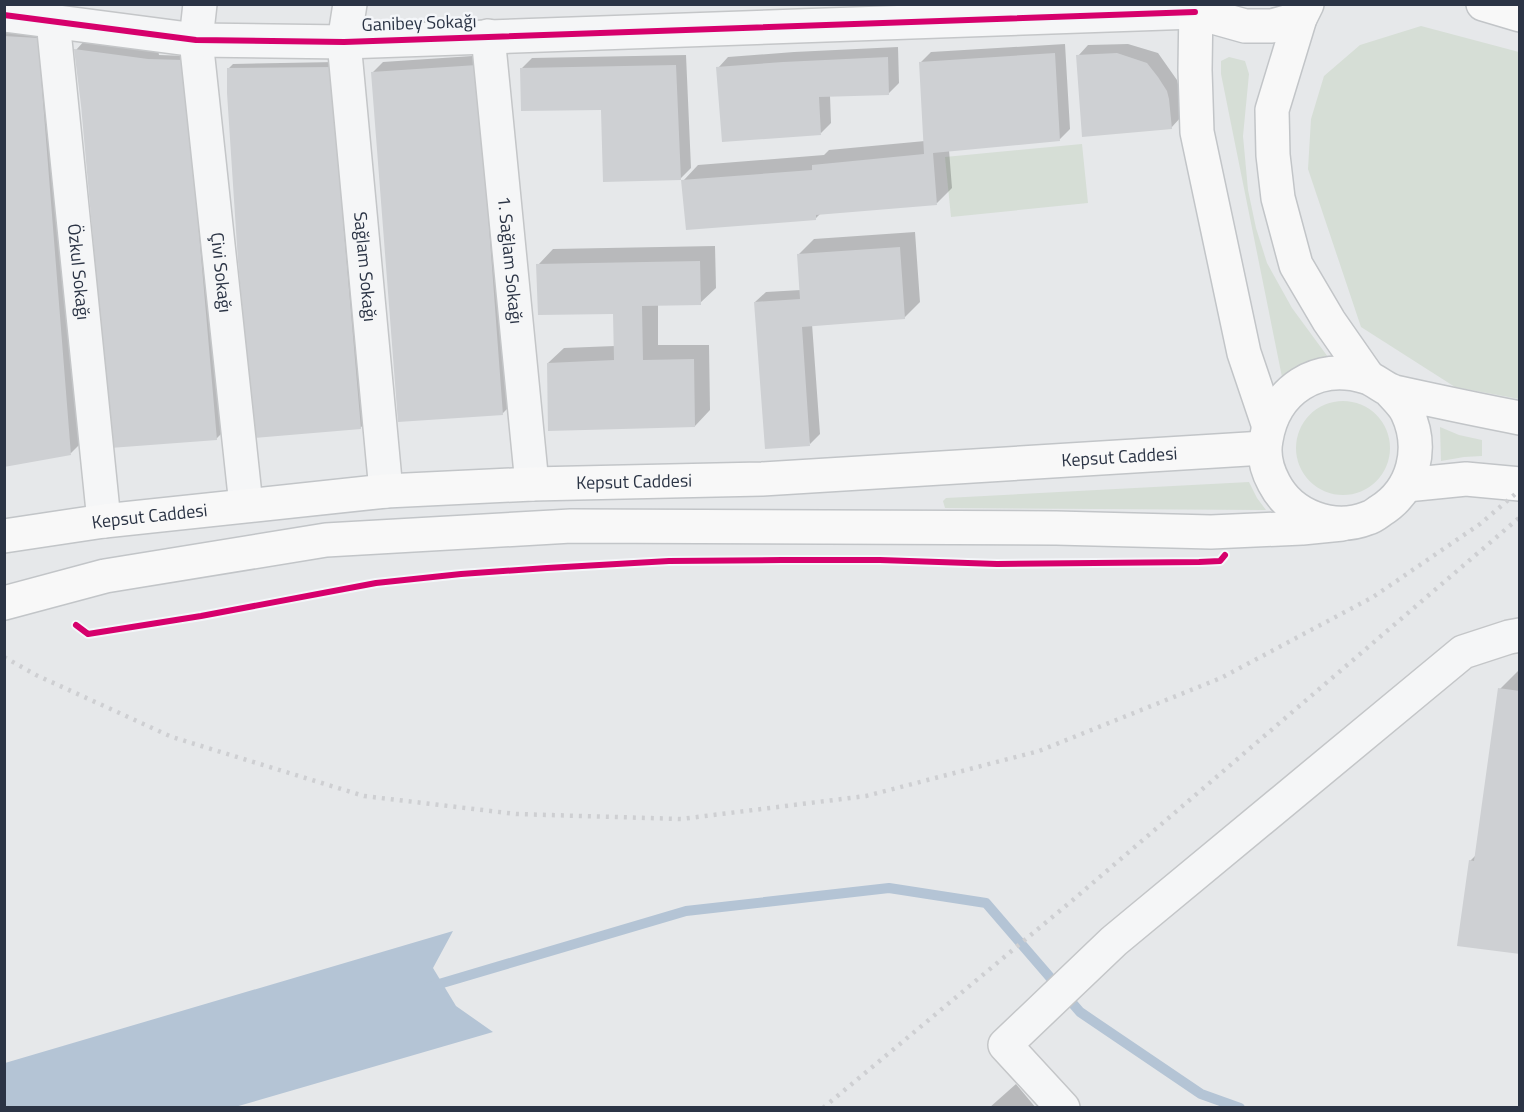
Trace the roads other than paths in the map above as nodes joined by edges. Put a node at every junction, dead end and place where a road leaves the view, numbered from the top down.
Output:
1 (200, 4) edge
2 (350, 4) edge
3 (1483, 4) edge
4 (1196, 8) edge
5 (1303, 11) edge
6 (4, 15) edge
7 (1520, 15) edge
8 (118, 17) edge
9 (53, 21) junction
10 (488, 36) junction
11 (196, 40) junction
12 (344, 42) junction
13 (1379, 384) junction
14 (1520, 418) edge
15 (1266, 436) junction
16 (532, 484) junction
17 (1520, 484) edge
18 (1407, 485) junction
19 (386, 491) junction
20 (246, 505) junction
21 (104, 521) junction
22 (1342, 524) junction
23 (4, 536) edge
24 (4, 603) edge
25 (1520, 635) edge
26 (1064, 1107) edge

1 - 11 street, Çivi Sokağı
2 - 12 street, Sağlam Sokağı
3 - 7 main road
4 - 5 main road, Ganibey Sokağı
4 - 10 street, Ganibey Sokağı
4 - 15 main road
5 - 13 main road
6 - 9 street, Ganibey Sokağı
8 - 9 street, Ganibey Sokağı
8 - 11 street, Ganibey Sokağı
9 - 21 street, Özkul Sokağı
10 - 12 street, Ganibey Sokağı
10 - 16 street, 1. Sağlam Sokağı
11 - 12 street, Ganibey Sokağı
11 - 20 street, Çivi Sokağı
12 - 19 street, Sağlam Sokağı
13 - 14 main road
13 - 15 main road
13 - 18 main road
15 - 16 main road, Kepsut Caddesi
15 - 22 main road
16 - 19 main road, Kepsut Caddesi
17 - 18 main road
18 - 22 main road
19 - 20 main road, Kepsut Caddesi
20 - 21 main road, Kepsut Caddesi
21 - 23 main road, Kepsut Caddesi
22 - 24 main road
25 - 26 street

